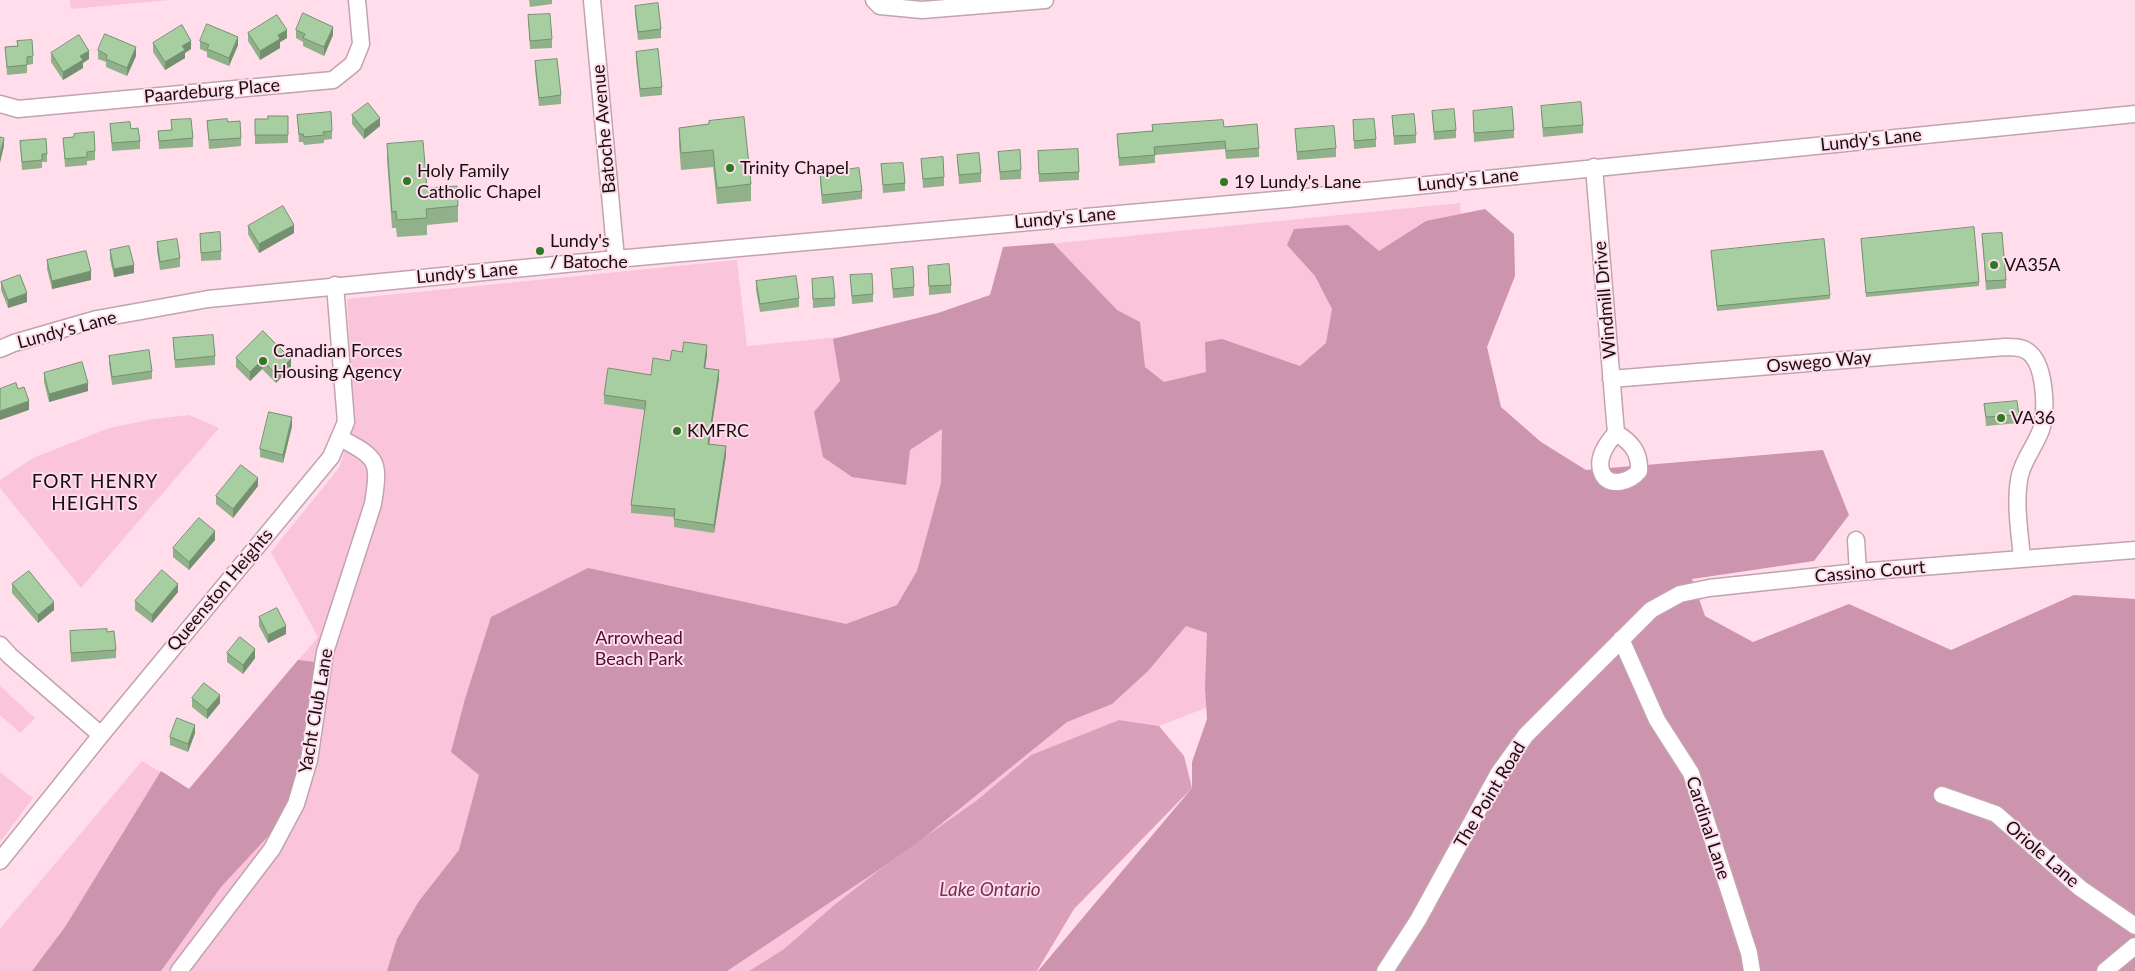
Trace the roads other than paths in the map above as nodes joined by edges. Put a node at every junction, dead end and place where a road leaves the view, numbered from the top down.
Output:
1 (357, 0) edge
2 (592, 0) edge
3 (874, 0) edge
4 (1045, 0) edge
5 (0, 104) edge
6 (2135, 114) edge
7 (1594, 167) junction
8 (616, 259) junction
9 (335, 285) junction
10 (0, 349) edge
11 (1611, 379) junction
12 (1616, 433) dead end
13 (340, 438) junction
14 (1856, 540) dead end
15 (2135, 550) edge
16 (2022, 559) junction
17 (1858, 572) junction
18 (1621, 639) junction
19 (0, 645) edge
20 (101, 735) junction
21 (1942, 795) dead end
22 (0, 861) edge
23 (2135, 926) edge
24 (2135, 946) edge
25 (180, 971) edge
26 (1385, 971) edge
27 (1752, 971) edge
28 (2105, 971) edge

1 - 5 street, Paardeburg Place
2 - 8 street, Batoche Avenue
3 - 4 street
6 - 7 street, Lundy's Lane
7 - 8 street, Lundy's Lane
7 - 11 street, Windmill Drive
8 - 9 street, Lundy's Lane
9 - 10 street, Lundy's Lane
9 - 13 street, Queenston Heights
11 - 12 street, Windmill Drive
11 - 16 street, Oswego Way
13 - 20 street, Queenston Heights
13 - 25 street, Yacht Club Lane
14 - 17 street
15 - 16 street, Cassino Court
16 - 17 street, Cassino Court
17 - 18 street, Cassino Court
18 - 26 street, The Point Road
18 - 27 street, Cardinal Lane
19 - 20 street
20 - 22 street, Queenston Heights
21 - 23 street, Oriole Lane
24 - 28 street

